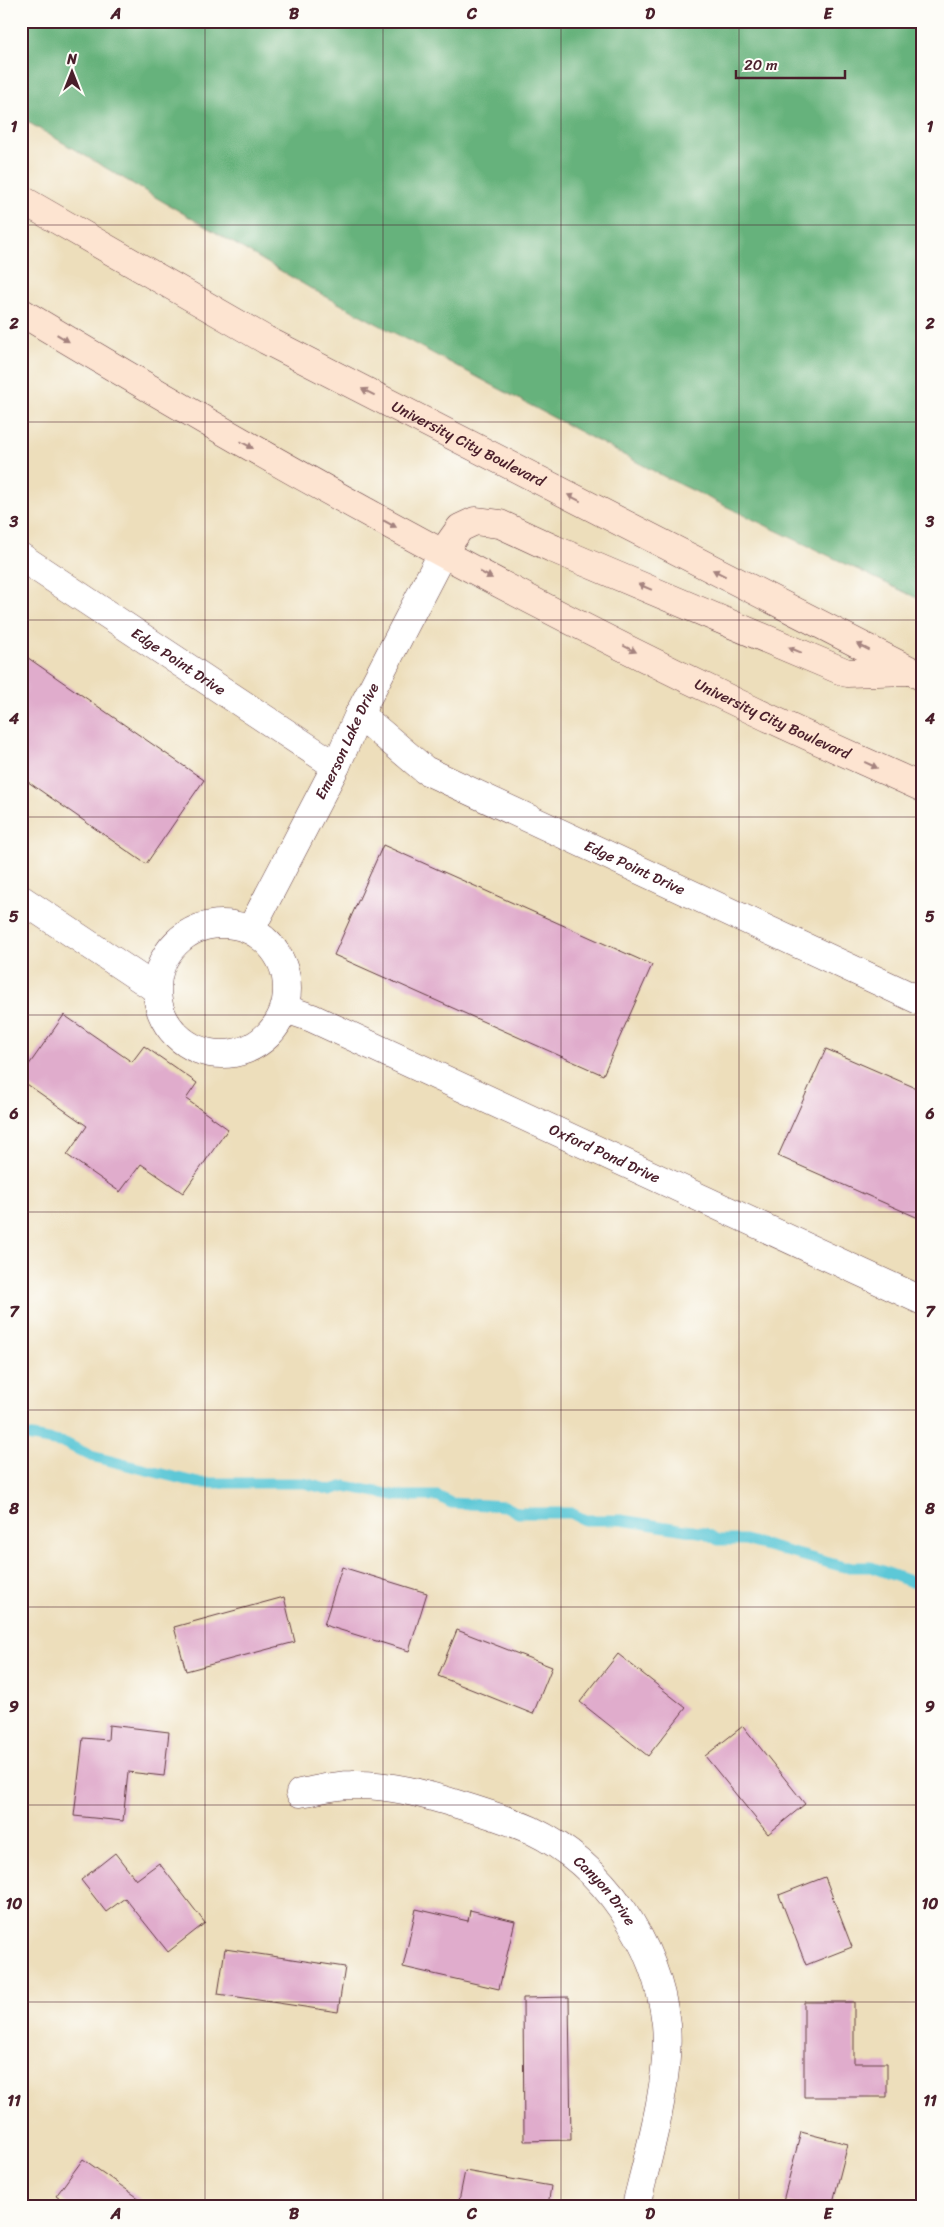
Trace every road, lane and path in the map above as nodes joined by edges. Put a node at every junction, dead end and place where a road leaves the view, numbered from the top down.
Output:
1 (21, 199) edge
2 (21, 312) edge
3 (443, 552) junction
4 (21, 557) edge
5 (916, 674) edge
6 (359, 714) junction
7 (336, 766) junction
8 (923, 788) edge
9 (21, 900) edge
10 (251, 929) junction
11 (156, 989) junction
12 (923, 1002) edge
13 (286, 1008) junction
14 (923, 1300) edge
15 (300, 1793) dead end
16 (636, 2206) edge

5 -> 1 main road, University City Boulevard
2 -> 3 main road, University City Boulevard
5 -> 3 main road
3 - 6 street, Emerson Lake Drive
3 -> 8 main road, University City Boulevard
4 - 7 street, Edge Point Drive
6 - 7 street, Emerson Lake Drive
6 - 12 street, Edge Point Drive
7 - 10 street, Emerson Lake Drive
9 - 11 street
10 - 11 street
10 - 13 street
11 - 13 street
13 - 14 street, Oxford Pond Drive
15 - 16 street, Canyon Drive

